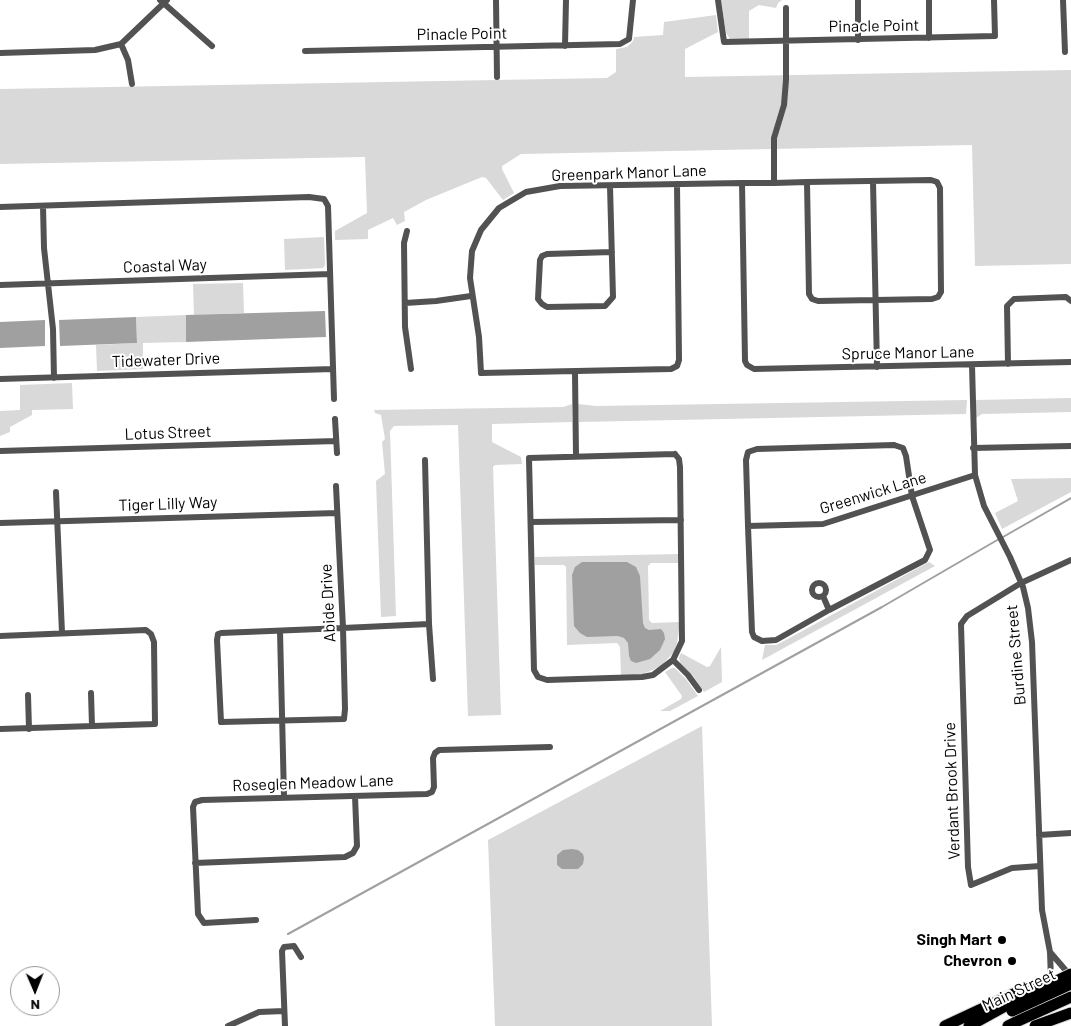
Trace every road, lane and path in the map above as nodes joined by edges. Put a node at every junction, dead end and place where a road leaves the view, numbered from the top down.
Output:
1 (496, 0) edge
2 (566, 0) edge
3 (633, 0) edge
4 (718, 0) edge
5 (858, 0) edge
6 (929, 0) edge
7 (994, 0) edge
8 (1063, 0) edge
9 (164, 1) edge
10 (786, 8) dead end
11 (929, 38) junction
12 (858, 40) junction
13 (787, 42) junction
14 (121, 44) junction
15 (212, 46) dead end
16 (564, 46) junction
17 (496, 47) junction
18 (305, 51) dead end
19 (1065, 52) dead end
20 (0, 53) edge
21 (496, 78) dead end
22 (132, 84) dead end
23 (873, 181) junction
24 (807, 182) junction
25 (742, 183) junction
26 (774, 183) junction
27 (677, 184) junction
28 (610, 186) junction
29 (43, 206) junction
30 (0, 207) edge
31 (407, 231) dead end
32 (612, 252) junction
33 (330, 274) junction
34 (48, 284) junction
35 (0, 285) edge
36 (471, 296) junction
37 (876, 300) junction
38 (1071, 301) edge
39 (405, 303) junction
40 (1071, 362) edge
41 (1008, 364) junction
42 (972, 365) junction
43 (877, 367) junction
44 (333, 369) junction
45 (411, 369) dead end
46 (575, 372) junction
47 (54, 378) junction
48 (0, 379) edge
49 (334, 399) dead end
50 (335, 419) dead end
51 (336, 441) junction
52 (1071, 446) edge
53 (973, 448) junction
54 (0, 452) edge
55 (336, 454) dead end
56 (576, 456) junction
57 (424, 460) dead end
58 (975, 475) junction
59 (336, 486) dead end
60 (56, 492) dead end
61 (912, 496) junction
62 (337, 513) junction
63 (680, 520) junction
64 (57, 521) junction
65 (531, 522) junction
66 (0, 523) edge
67 (748, 526) junction
68 (1071, 560) edge
69 (1021, 583) junction
70 (823, 596) dead end
71 (829, 610) junction
72 (429, 624) junction
73 (343, 628) junction
74 (280, 631) junction
75 (62, 633) junction
76 (0, 636) edge
77 (673, 660) junction
78 (433, 680) dead end
79 (699, 690) dead end
80 (92, 693) dead end
81 (28, 695) dead end
82 (282, 721) junction
83 (92, 726) junction
84 (29, 728) junction
85 (0, 730) edge
86 (550, 747) dead end
87 (355, 796) junction
88 (284, 797) junction
89 (1071, 833) edge
90 (1039, 835) junction
91 (195, 863) junction
92 (1040, 866) junction
93 (256, 920) dead end
94 (1050, 952) junction
95 (301, 957) dead end
96 (1070, 976) edge
97 (1050, 981) junction
98 (1071, 997) edge
99 (284, 1011) junction
100 (1069, 1015) edge
101 (1012, 1016) edge
102 (228, 1026) edge
103 (285, 1026) edge
104 (945, 1026) edge
105 (969, 1026) edge
106 (980, 1026) edge
107 (1035, 1026) edge
108 (1049, 1026) edge

1 - 17 street
2 - 16 street
3 - 16 street, Pinacle Point
4 - 13 street, Pinacle Point
5 - 12 street
6 - 11 street
7 - 11 street, Pinacle Point
8 - 19 street
9 - 14 street
9 - 15 street
10 - 13 street
11 - 12 street, Pinacle Point
12 - 13 street, Pinacle Point
13 - 26 street
14 - 20 street
14 - 22 street
16 - 17 street, Pinacle Point
17 - 18 street, Pinacle Point
17 - 21 street
23 - 24 street, Greenpark Manor Lane
23 - 37 street
23 - 37 street, Greenpark Manor Lane
24 - 26 street, Greenpark Manor Lane
24 - 37 street
25 - 26 street, Greenpark Manor Lane
25 - 27 street, Greenpark Manor Lane
25 - 43 street, Spruce Manor Lane
27 - 28 street, Greenpark Manor Lane
27 - 46 street
28 - 32 street
28 - 36 street, Greenpark Manor Lane
29 - 30 street
29 - 33 street
29 - 34 street
31 - 39 street
32 - 32 street
33 - 34 street, Coastal Way
33 - 44 street
34 - 35 street, Coastal Way
34 - 47 street
36 - 39 street
36 - 46 street, Greenpark Manor Lane
37 - 43 street
38 - 41 street
39 - 45 street
40 - 41 street, Spruce Manor Lane
41 - 42 street, Spruce Manor Lane
42 - 43 street, Spruce Manor Lane
42 - 53 street, Burdine Street
44 - 47 street, Tidewater Drive
44 - 49 street
46 - 56 street
47 - 48 street, Tidewater Drive
50 - 51 street
51 - 54 street, Lotus Street
51 - 55 street
52 - 53 street
53 - 58 street, Burdine Street
56 - 63 street
56 - 65 street
57 - 72 street
58 - 61 street, Greenwick Lane
58 - 69 street, Burdine Street
59 - 62 street, Abide Drive
60 - 64 street
61 - 67 street, Greenwick Lane
61 - 67 street
61 - 71 street
62 - 64 street, Tiger Lilly Way
62 - 73 street, Abide Drive
63 - 65 street
63 - 77 street
64 - 66 street, Tiger Lilly Way
64 - 75 street
65 - 77 street
67 - 71 street
68 - 69 street
69 - 90 street, Burdine Street
69 - 92 street, Verdant Brook Drive
70 - 71 street
72 - 73 street
72 - 78 street
73 - 74 street
73 - 82 street, Abide Drive
74 - 82 street
74 - 82 street
75 - 76 street
75 - 83 street
77 - 79 street
80 - 83 street
81 - 84 street
82 - 88 street
83 - 84 street
84 - 85 street
86 - 87 street, Roseglen Meadow Lane
87 - 88 street, Roseglen Meadow Lane
87 - 91 street
88 - 91 street, Roseglen Meadow Lane
89 - 90 street
90 - 92 street, Burdine Street
91 - 93 street
92 - 94 street, Burdine Street
94 - 96 street, Burdine Street
94 - 97 street, Burdine Street
95 - 99 street
96 - 97 highway
96 - 101 highway, Main Street, bridge
97 - 100 highway
97 - 104 highway
98 - 101 highway, Main Street, bridge
99 - 102 street
99 - 103 street
100 - 107 highway, bridge
100 - 108 highway
101 - 105 highway
101 - 106 highway, Main Street

